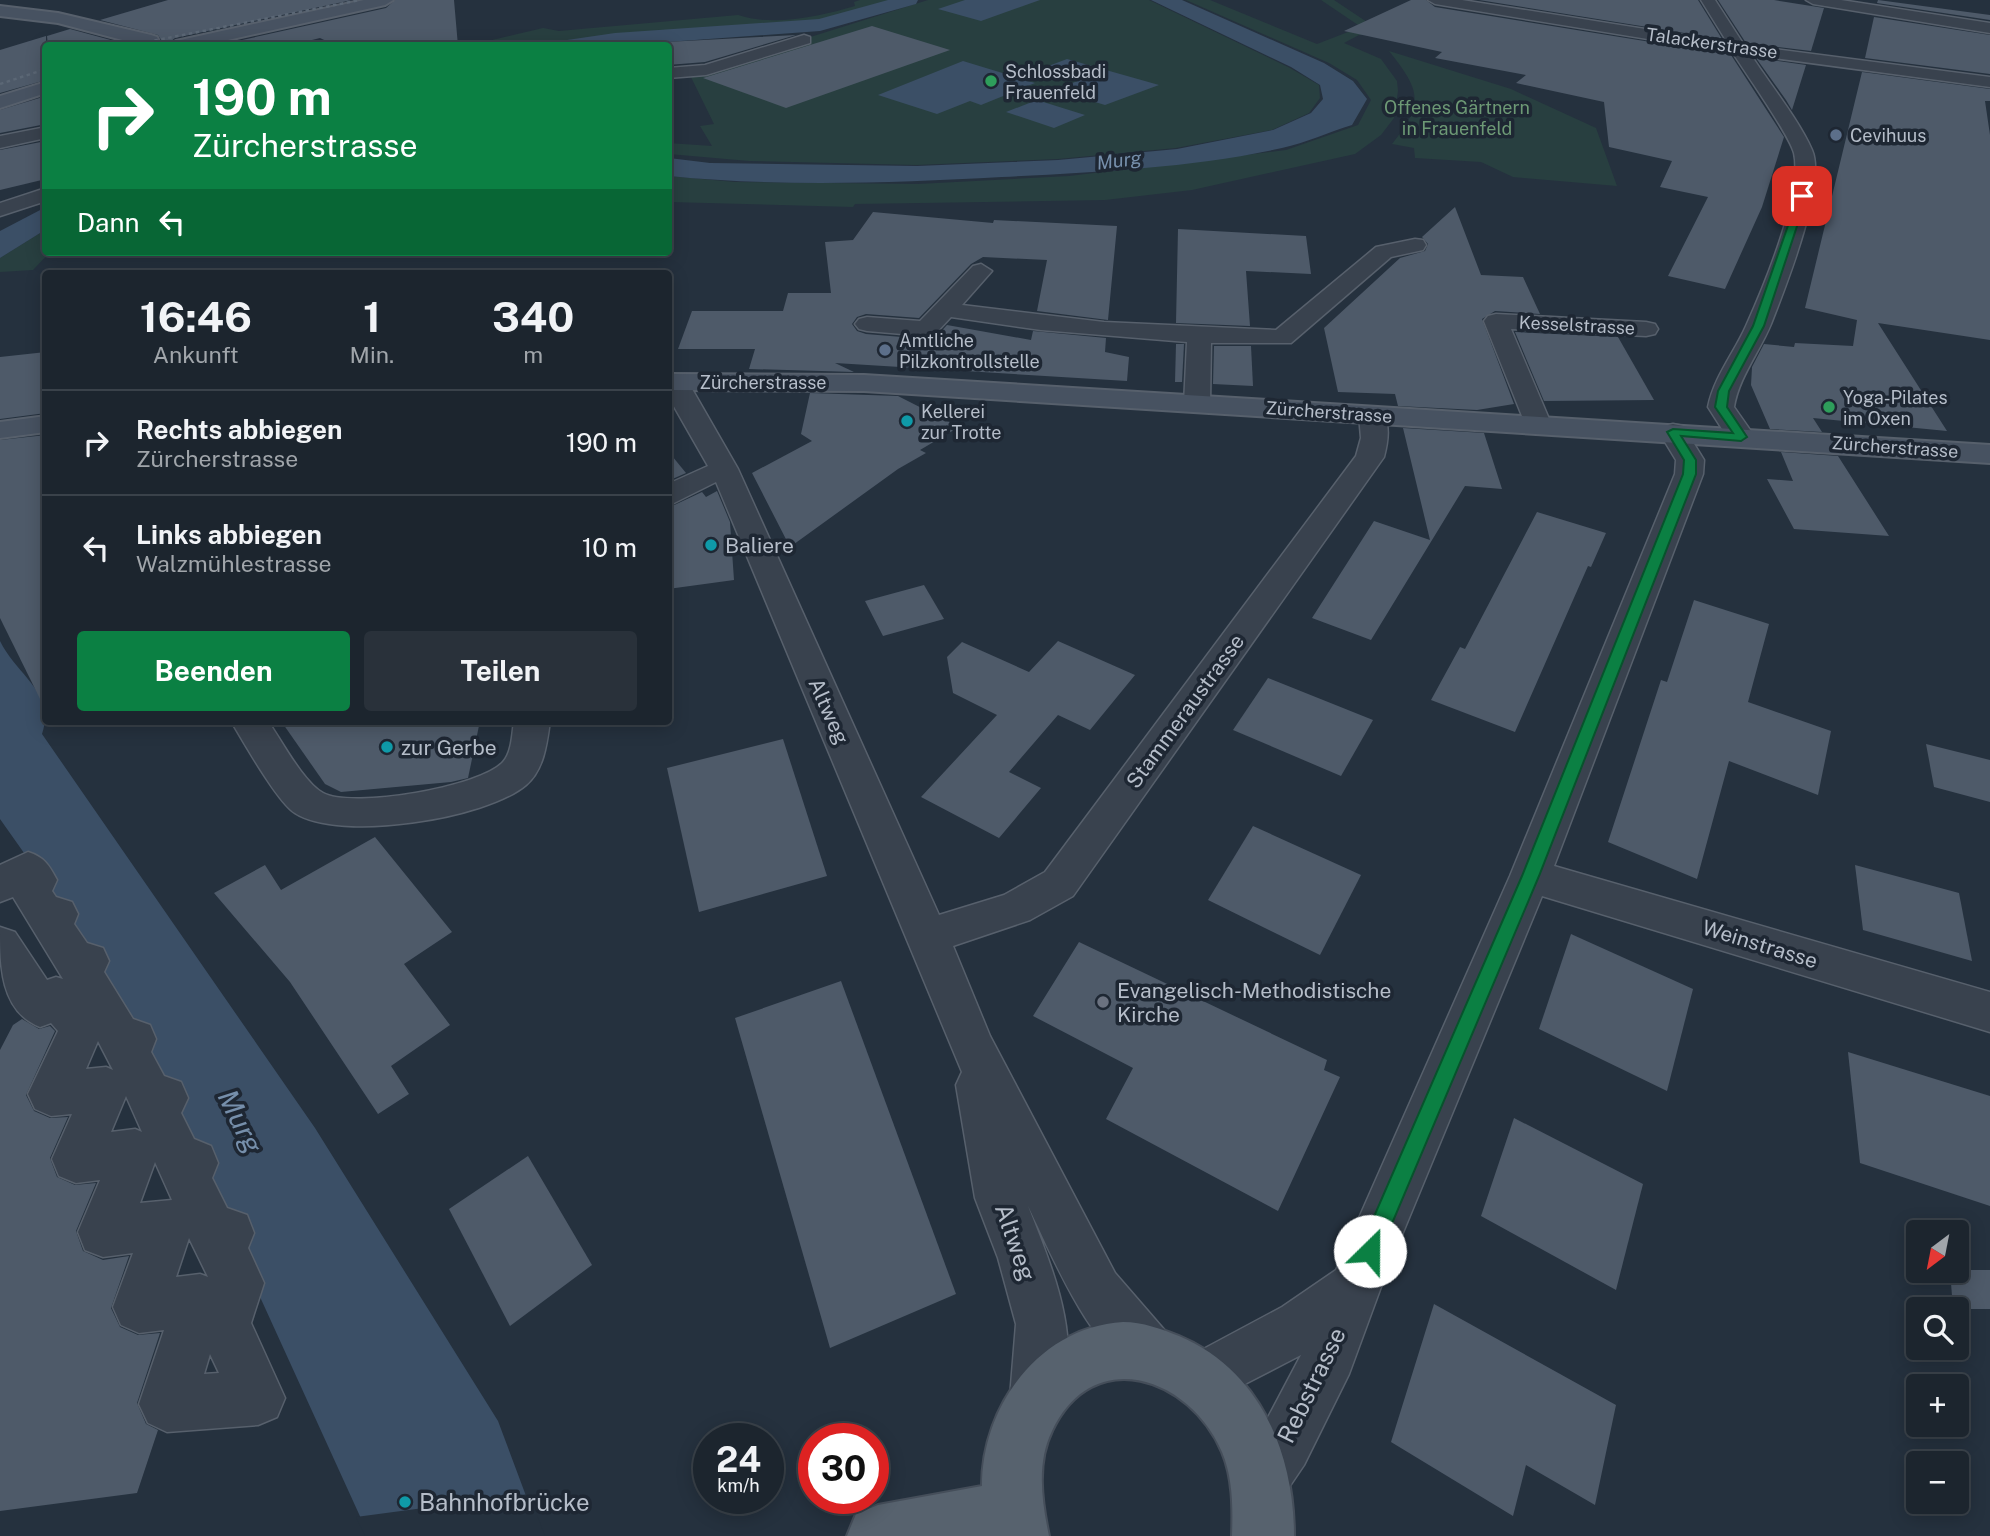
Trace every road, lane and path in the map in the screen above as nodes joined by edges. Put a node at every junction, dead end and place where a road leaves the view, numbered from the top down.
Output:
1 (385, 0) edge
2 (1435, 0) edge
3 (1708, 0) edge
4 (1813, 0) edge
5 (1453, 1) edge
6 (0, 11) edge
7 (0, 16) edge
8 (1990, 27) edge
9 (804, 40) dead end
10 (105, 42) edge
11 (152, 42) edge
12 (194, 42) edge
13 (1739, 47) junction
14 (709, 52) dead end
15 (743, 58) junction
16 (672, 74) edge
17 (42, 79) edge
18 (1990, 82) edge
19 (42, 88) edge
20 (0, 93) edge
21 (0, 102) edge
22 (42, 133) edge
23 (0, 142) edge
24 (42, 195) edge
25 (0, 210) edge
26 (1415, 245) dead end
27 (981, 271) dead end
28 (946, 309) junction
29 (867, 324) dead end
30 (1646, 329) dead end
31 (1199, 335) junction
32 (672, 382) edge
33 (1197, 404) junction
34 (1372, 415) junction
35 (42, 425) edge
36 (1539, 426) junction
37 (0, 430) edge
38 (1673, 432) junction
39 (1741, 437) junction
40 (1990, 454) edge
41 (724, 470) junction
42 (672, 494) edge
43 (252, 725) edge
44 (531, 725) edge
45 (1530, 876) junction
46 (0, 885) edge
47 (928, 936) junction
48 (0, 944) edge
49 (1990, 1012) edge
50 (972, 1046) junction
51 (1355, 1288) junction
52 (1148, 1352) junction
53 (1202, 1379) junction
54 (1037, 1397) junction
55 (1271, 1517) edge
56 (1014, 1524) edge
57 (878, 1536) edge

1 - 12 main road
2 - 5 street, Talackerstrasse
3 - 13 street
4 - 8 street
5 - 13 street, Talackerstrasse
6 - 11 main road
7 - 10 main road
9 - 15 street
13 - 18 street, Talackerstrasse
13 - 39 street
14 - 15 street
15 - 16 street
17 - 20 main road
19 - 21 main road
22 - 23 street
24 - 25 street
26 - 31 street
27 - 28 street
28 - 29 street
28 - 31 street
30 - 36 street, Kesselstrasse
31 - 33 street
32 - 33 main road, Zürcherstrasse
32 - 41 street, Altweg
33 - 34 main road, Zürcherstrasse
34 - 36 main road, Zürcherstrasse
34 - 47 street, Stammeraustrasse
35 - 37 main road
36 - 38 main road, Zürcherstrasse
38 - 39 main road, Zürcherstrasse
38 - 45 street, Rebstrasse
39 - 40 main road, Zürcherstrasse
41 - 42 street
41 - 47 street, Altweg
43 - 44 street
45 - 49 street, Weinstrasse
45 - 51 street, Rebstrasse
46 - 48 street
47 - 50 street, Altweg
50 - 52 street, Altweg
50 - 54 street, Altweg
51 - 53 street, Rebstrasse
51 - 55 street, Rebstrasse
52 - 53 main road
52 - 54 main road
53 - 55 main road
54 - 56 main road
56 - 57 main road

